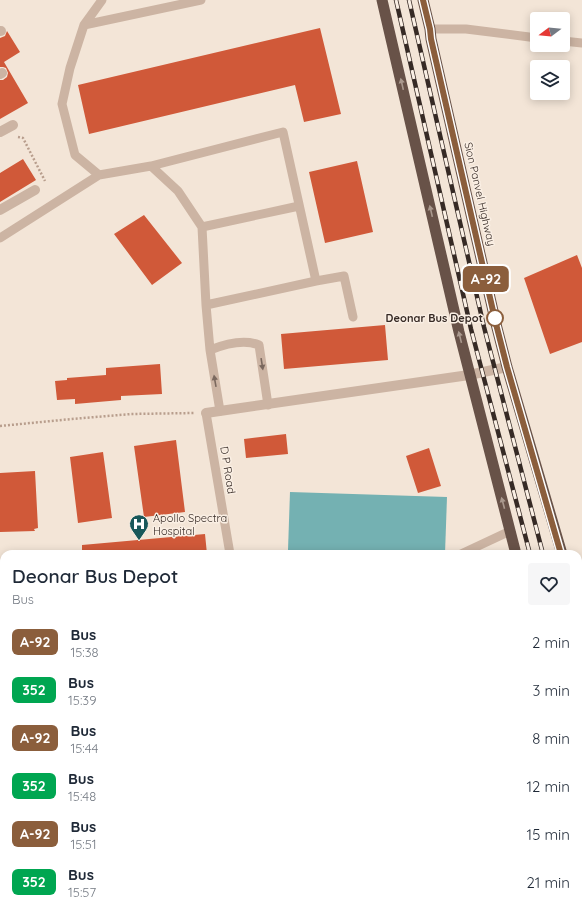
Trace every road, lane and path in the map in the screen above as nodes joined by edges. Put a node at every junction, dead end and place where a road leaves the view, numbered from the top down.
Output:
1 (102, 0) edge
2 (201, 0) edge
3 (382, 0) edge
4 (423, 0) edge
5 (84, 25) junction
6 (430, 29) junction
7 (530, 37) edge
8 (570, 42) edge
9 (582, 43) edge
10 (13, 125) dead end
11 (0, 132) edge
12 (15, 136) dead end
13 (151, 166) junction
14 (99, 175) junction
15 (35, 190) joint
16 (299, 206) junction
17 (0, 210) edge
18 (202, 227) junction
19 (0, 238) edge
20 (316, 282) junction
21 (206, 305) junction
22 (353, 317) dead end
23 (210, 350) junction
24 (507, 367) junction
25 (469, 375) junction
26 (268, 405) junction
27 (220, 412) junction
28 (206, 413) junction
29 (0, 426) edge
30 (510, 531) junction
31 (229, 550) edge
32 (469, 550) edge
33 (515, 550) edge
34 (561, 550) edge

1 - 5 lane
2 - 5 lane
25 -> 3 highway
4 - 6 highway, Sion Panvel Highway
5 - 14 lane
6 - 7 lane
6 - 24 highway, Sion Panvel Highway
8 - 9 lane
10 - 11 street
12 - 15 path
13 - 14 lane
13 - 16 lane
13 - 18 lane
14 - 19 lane
15 - 17 street
16 - 18 lane
16 - 20 lane
18 - 21 lane
20 - 21 lane
20 - 22 lane
21 - 23 lane
23 -> 26 lane
27 -> 23 lane
24 - 25 street
24 - 34 highway, Sion Panvel Highway
25 - 26 street
30 -> 25 highway
26 - 27 street
27 - 28 street
28 - 29 path
28 - 31 lane, D P Road
30 - 32 lane
30 - 33 highway

